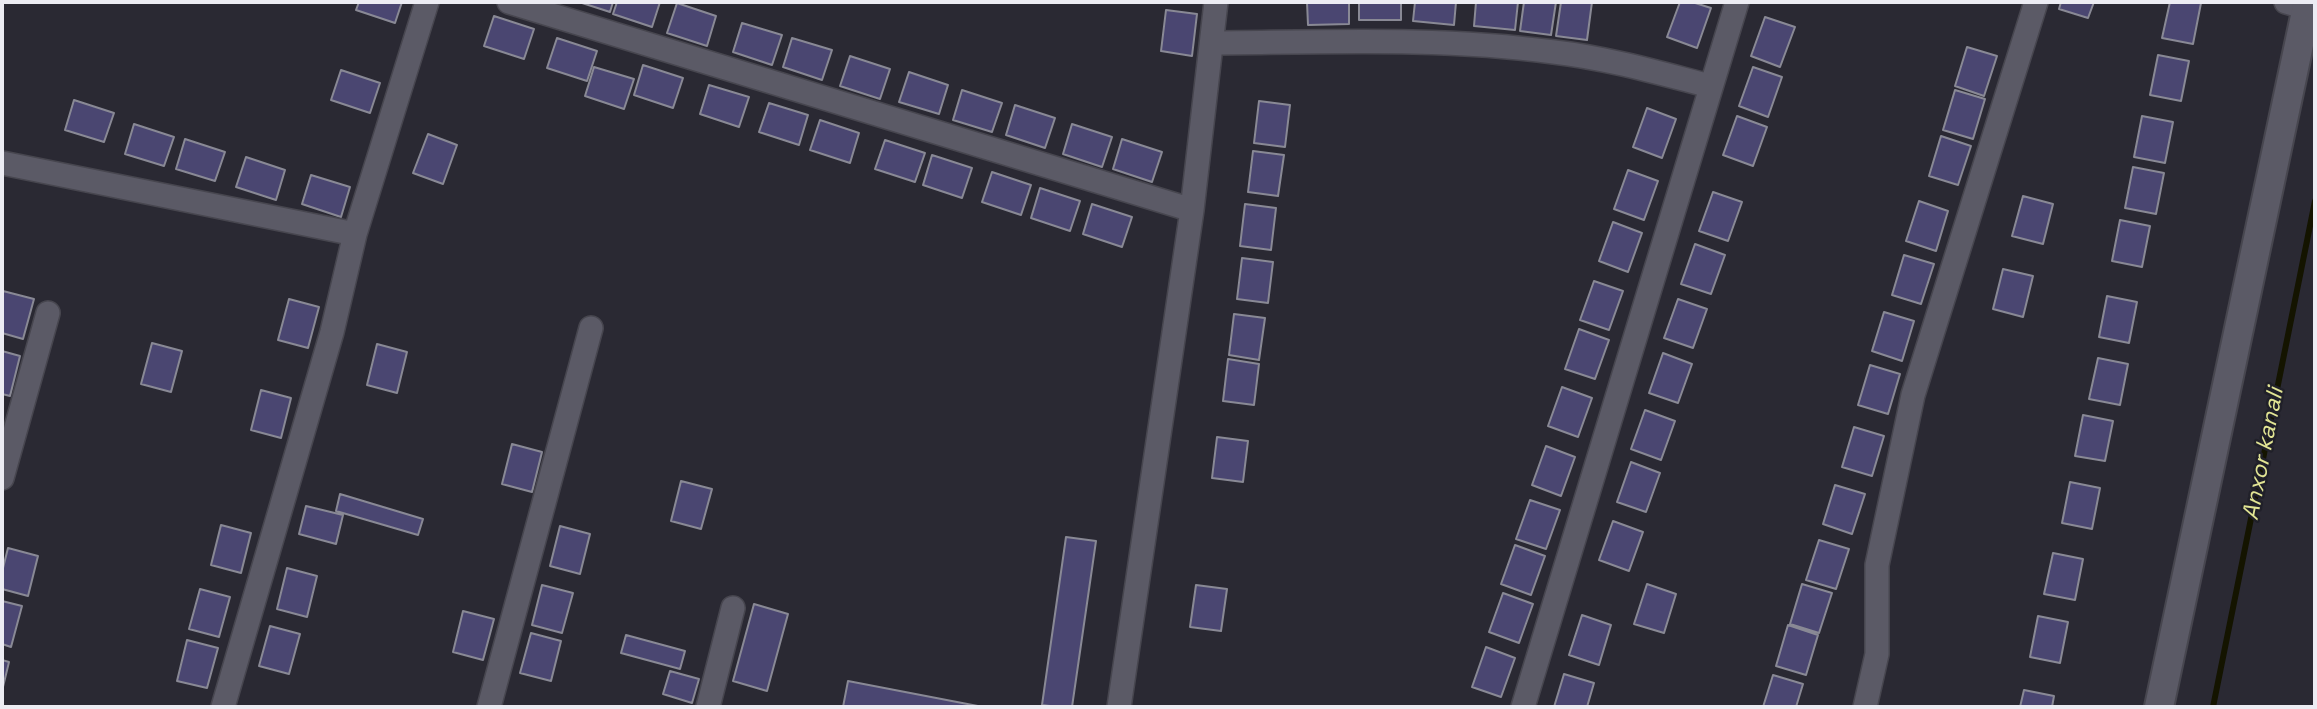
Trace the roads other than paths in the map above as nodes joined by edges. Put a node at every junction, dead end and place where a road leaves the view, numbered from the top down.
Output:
1 (427, 2) edge
2 (509, 2) edge
3 (1216, 2) edge
4 (1737, 2) edge
5 (2036, 2) edge
6 (2300, 4) edge
7 (1214, 43) junction
8 (1710, 86) junction
9 (2, 163) edge
10 (1192, 210) junction
11 (355, 234) junction
12 (48, 313) dead end
13 (591, 328) dead end
14 (2, 478) edge
15 (733, 608) dead end
16 (223, 707) edge
17 (489, 707) edge
18 (708, 707) edge
19 (1119, 707) edge
20 (1523, 707) edge
21 (1865, 707) edge
22 (2159, 707) edge

1 - 11 street
2 - 10 street
3 - 7 street
4 - 8 street
5 - 21 street
6 - 22 street
7 - 8 street
7 - 10 street
8 - 20 street
9 - 11 street
10 - 19 street
11 - 16 street
12 - 14 street
13 - 17 street
15 - 18 street

